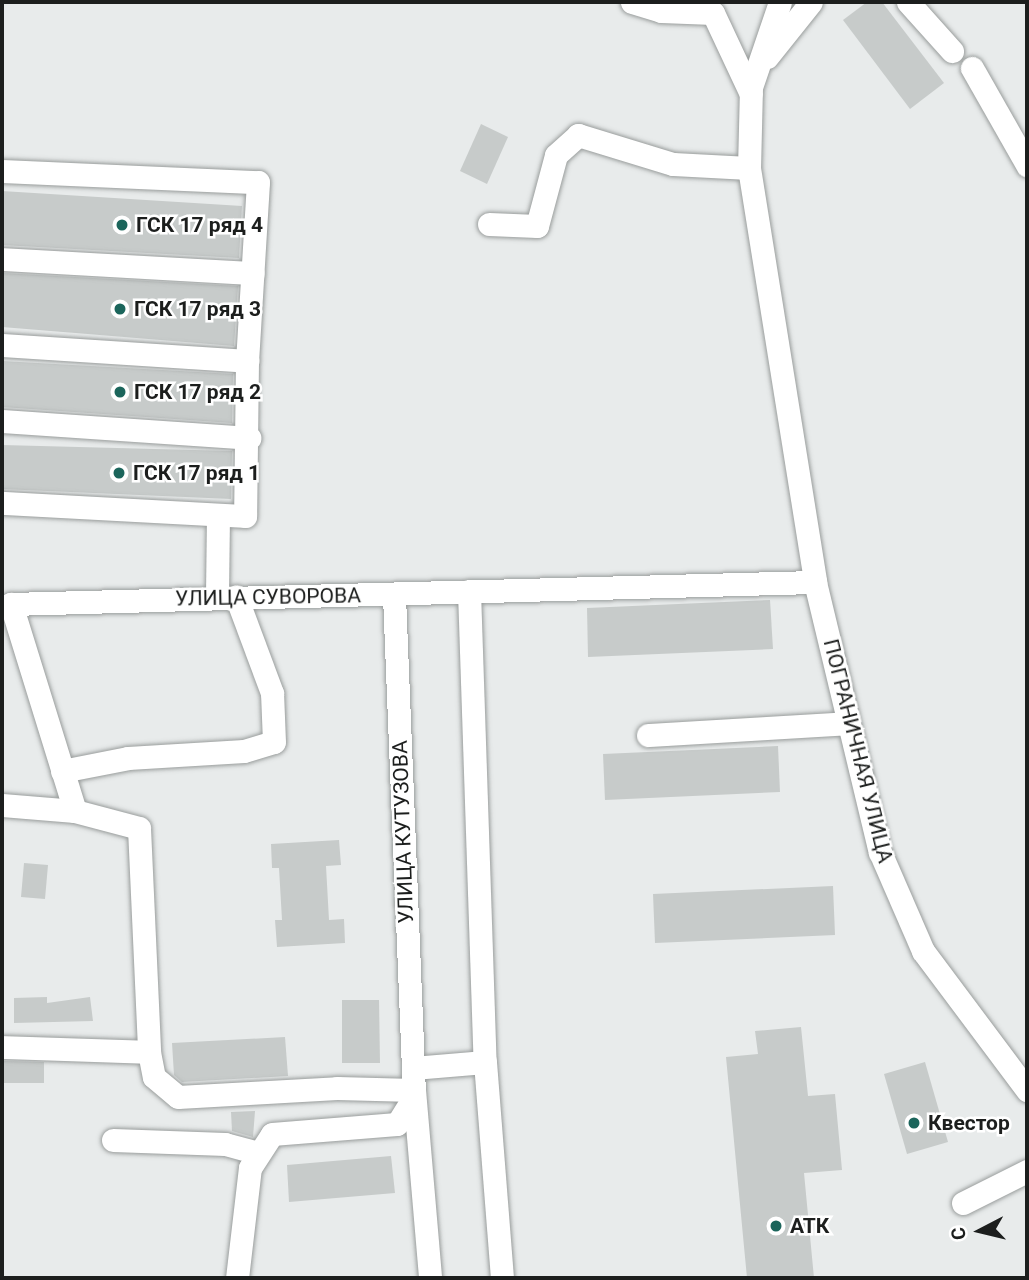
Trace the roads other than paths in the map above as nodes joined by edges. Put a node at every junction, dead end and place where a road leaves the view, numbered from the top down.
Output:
1 (632, 2) edge
2 (780, 2) edge
3 (811, 2) edge
4 (908, 2) edge
5 (952, 51) dead end
6 (972, 68) dead end
7 (757, 70) junction
8 (751, 94) junction
9 (1027, 165) edge
10 (749, 168) junction
11 (2, 172) edge
12 (489, 224) dead end
13 (2, 259) edge
14 (253, 273) junction
15 (2, 345) edge
16 (247, 361) junction
17 (2, 421) edge
18 (249, 438) junction
19 (2, 503) edge
20 (218, 516) junction
21 (816, 582) junction
22 (469, 591) junction
23 (227, 596) junction
24 (394, 596) junction
25 (5, 602) edge
26 (848, 723) junction
27 (648, 734) dead end
28 (62, 771) junction
29 (2, 805) edge
30 (75, 811) junction
31 (2, 1047) edge
32 (149, 1052) junction
33 (485, 1062) junction
34 (414, 1085) junction
35 (1027, 1090) edge
36 (113, 1140) dead end
37 (260, 1153) junction
38 (1027, 1171) edge
39 (963, 1203) dead end
40 (237, 1278) edge
41 (430, 1278) edge
42 (502, 1278) edge

1 - 8 street
2 - 7 street
3 - 7 street
4 - 5 street
6 - 9 street
7 - 8 street
8 - 10 street, ПОГРАНИЧНАЯ УЛИЦА
10 - 12 street
10 - 21 street, ПОГРАНИЧНАЯ УЛИЦА
11 - 14 street
13 - 14 street
14 - 16 street
15 - 16 street
16 - 18 street
17 - 18 street
18 - 20 street
19 - 20 street
20 - 23 street
21 - 22 street, УЛИЦА СУВОРОВА
21 - 26 street, ПОГРАНИЧНАЯ УЛИЦА
22 - 24 street, УЛИЦА СУВОРОВА
22 - 33 street
23 - 24 street, УЛИЦА СУВОРОВА
23 - 25 street, УЛИЦА СУВОРОВА
23 - 28 street
24 - 34 street, УЛИЦА КУТУЗОВА
25 - 28 street, УЛИЦА СУВОРОВА
26 - 27 street
26 - 35 street, ПОГРАНИЧНАЯ УЛИЦА
28 - 30 street, УЛИЦА СУВОРОВА
29 - 30 street
30 - 32 street
31 - 32 street
32 - 34 street
33 - 34 street
33 - 42 street
34 - 37 street
34 - 41 street, УЛИЦА КУТУЗОВА
36 - 37 street
37 - 40 street
38 - 39 street

